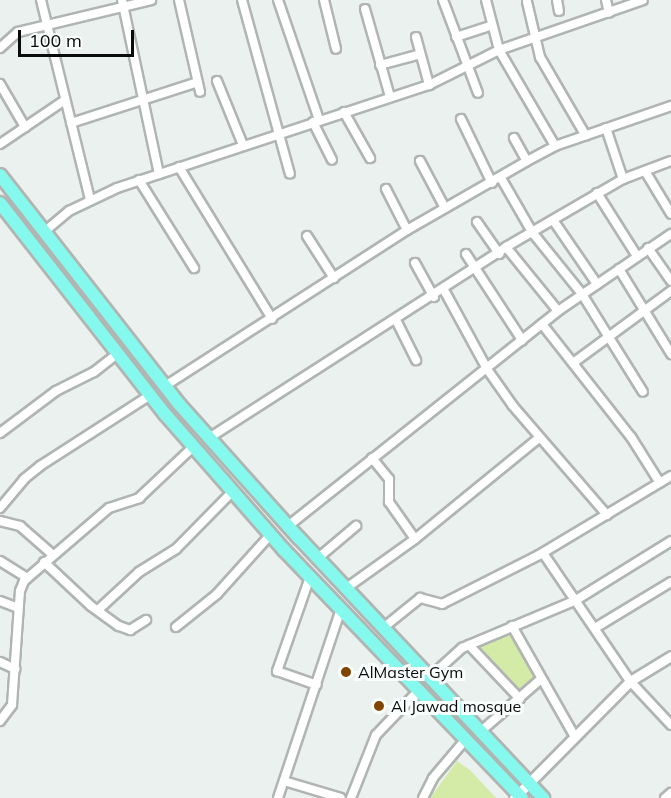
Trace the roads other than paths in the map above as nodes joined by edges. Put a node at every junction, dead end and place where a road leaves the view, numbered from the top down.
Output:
1 (41, 0) edge
2 (151, 0) edge
3 (178, 0) edge
4 (242, 0) edge
5 (278, 0) edge
6 (324, 0) edge
7 (443, 0) edge
8 (486, 0) edge
9 (557, 0) edge
10 (606, 0) edge
11 (643, 0) edge
12 (527, 2) dead end
13 (123, 4) edge
14 (365, 9) dead end
15 (559, 11) dead end
16 (609, 13) junction
17 (46, 25) junction
18 (492, 25) junction
19 (416, 37) dead end
20 (456, 37) junction
21 (533, 38) junction
22 (0, 48) edge
23 (336, 49) dead end
24 (499, 51) junction
25 (418, 55) junction
26 (380, 65) junction
27 (466, 66) junction
28 (217, 81) dead end
29 (198, 82) junction
30 (0, 84) edge
31 (429, 85) junction
32 (200, 92) dead end
33 (478, 93) dead end
34 (390, 97) junction
35 (142, 99) junction
36 (65, 100) junction
37 (671, 106) edge
38 (344, 112) junction
39 (461, 119) dead end
40 (316, 121) junction
41 (71, 123) junction
42 (25, 127) junction
43 (606, 128) junction
44 (280, 133) junction
45 (586, 136) junction
46 (514, 138) dead end
47 (0, 144) edge
48 (243, 145) junction
49 (555, 146) junction
50 (370, 158) dead end
51 (332, 160) dead end
52 (527, 160) junction
53 (420, 161) dead end
54 (671, 161) edge
55 (179, 167) junction
56 (645, 171) junction
57 (159, 174) junction
58 (290, 174) dead end
59 (0, 175) edge
60 (501, 178) junction
61 (623, 179) junction
62 (139, 180) junction
63 (492, 183) junction
64 (386, 189) dead end
65 (597, 193) junction
66 (90, 200) junction
67 (0, 203) edge
68 (446, 208) junction
69 (671, 214) edge
70 (553, 220) junction
71 (477, 222) dead end
72 (407, 230) junction
73 (44, 231) junction
74 (532, 232) junction
75 (671, 234) edge
76 (307, 236) dead end
77 (506, 247) junction
78 (648, 248) junction
79 (466, 254) dead end
80 (499, 254) junction
81 (637, 256) junction
82 (415, 263) dead end
83 (194, 268) dead end
84 (475, 269) junction
85 (619, 269) junction
86 (334, 278) junction
87 (671, 281) edge
88 (597, 284) junction
89 (444, 290) junction
90 (671, 291) edge
91 (582, 294) junction
92 (434, 297) junction
93 (643, 309) junction
94 (558, 311) junction
95 (272, 319) junction
96 (396, 320) junction
97 (542, 324) junction
98 (607, 337) junction
99 (522, 340) junction
100 (117, 354) junction
101 (671, 354) edge
102 (416, 360) dead end
103 (573, 363) junction
104 (487, 369) junction
105 (165, 386) junction
106 (643, 392) dead end
107 (150, 395) junction
108 (0, 433) edge
109 (209, 438) junction
110 (539, 438) junction
111 (194, 446) junction
112 (372, 458) junction
113 (671, 476) edge
114 (660, 483) junction
115 (233, 491) junction
116 (0, 508) edge
117 (607, 515) junction
118 (0, 521) edge
119 (288, 526) junction
120 (356, 526) dead end
121 (271, 534) junction
122 (415, 539) junction
123 (671, 541) edge
124 (543, 553) junction
125 (53, 555) junction
126 (318, 558) junction
127 (0, 561) edge
128 (44, 562) junction
129 (310, 577) junction
130 (27, 578) junction
131 (671, 582) edge
132 (345, 589) junction
133 (355, 598) junction
134 (576, 600) junction
135 (0, 601) edge
136 (18, 608) junction
137 (341, 609) junction
138 (98, 610) junction
139 (146, 620) dead end
140 (512, 626) junction
141 (176, 627) dead end
142 (383, 628) junction
143 (595, 628) junction
144 (469, 645) junction
145 (671, 656) edge
146 (0, 662) edge
147 (15, 669) junction
148 (429, 678) junction
149 (541, 680) junction
150 (630, 681) junction
151 (317, 686) junction
152 (418, 690) junction
153 (520, 699) junction
154 (0, 721) edge
155 (671, 726) edge
156 (480, 732) junction
157 (574, 735) junction
158 (466, 740) junction
159 (284, 782) junction
160 (527, 782) junction
161 (671, 793) edge
162 (518, 797) edge
163 (278, 798) edge
164 (341, 798) edge
165 (351, 798) edge
166 (423, 798) edge
167 (543, 798) edge
168 (665, 798) edge

1 - 17 street
2 - 13 street
3 - 29 street
4 - 44 street
5 - 40 street
6 - 23 street
7 - 20 street
8 - 18 street
9 - 15 street
10 - 16 street
11 - 16 street
12 - 21 street
13 - 17 street
13 - 35 street
14 - 26 street
16 - 21 street
17 - 22 street
17 - 36 street
18 - 20 street
18 - 24 street
19 - 25 street
20 - 27 street
21 - 24 street
21 - 45 street
24 - 27 street
24 - 49 street
25 - 26 street
25 - 31 street
26 - 34 street
27 - 31 street
27 - 33 street
28 - 48 street
29 - 32 street
29 - 35 street
30 - 42 street
31 - 34 street
34 - 38 street
35 - 41 street
35 - 57 street
36 - 41 street
36 - 42 street
37 - 43 street
38 - 40 street
38 - 50 street
39 - 63 street
40 - 44 street
40 - 51 street
41 - 66 street
42 - 47 street
43 - 45 street
43 - 61 street
44 - 48 street
44 - 58 street
45 - 49 street
46 - 52 street
48 - 55 street
49 - 52 street
52 - 60 street
53 - 68 street
54 - 56 street
55 - 57 street
55 - 95 street
56 - 61 street
56 - 69 street
57 - 62 street
59 - 73 main road
60 - 63 street
60 - 74 street
61 - 65 street
62 - 66 street
62 - 83 street
63 - 68 street
64 - 72 street
65 - 70 street
65 - 81 street
66 - 73 street
67 - 100 main road
68 - 72 street
70 - 74 street
70 - 88 street
71 - 80 street
72 - 86 street
73 - 105 main road
74 - 77 street
74 - 91 street
75 - 78 street
76 - 86 street
77 - 80 street
77 - 94 street
78 - 81 street
78 - 87 street
79 - 84 street
80 - 84 street
81 - 85 street
82 - 92 street
84 - 89 street
84 - 99 street
85 - 88 street
85 - 93 street
86 - 95 street
88 - 91 street
89 - 92 street
89 - 104 street
90 - 93 street
91 - 94 street
91 - 98 street
92 - 96 street
93 - 98 street
93 - 101 street
94 - 97 street
95 - 105 street
96 - 102 street
96 - 109 street
97 - 99 street
97 - 103 street
98 - 103 street
98 - 106 street
99 - 104 street
100 - 107 main road
100 - 108 street
103 - 114 street
104 - 110 street
104 - 112 street
105 - 109 main road
107 - 111 main road
107 - 116 street
109 - 119 main road
110 - 117 street
110 - 122 street
111 - 115 main road
111 - 125 street
112 - 119 street
112 - 122 street
113 - 114 street
114 - 117 street
115 - 121 main road
115 - 138 street
117 - 124 street
118 - 125 street
119 - 126 main road
120 - 126 street
121 - 129 main road
121 - 141 street
122 - 132 street
123 - 134 street
124 - 134 street
124 - 142 street
125 - 128 street
126 - 132 main road
127 - 130 street
128 - 130 street
128 - 138 street
129 - 137 main road
129 - 151 street
130 - 136 street
131 - 143 street
132 - 133 main road
133 - 137 main road
133 - 142 main road
134 - 140 street
134 - 143 street
135 - 136 street
136 - 147 street
137 - 151 street
137 - 152 main road
138 - 139 street
140 - 144 street
140 - 149 street
142 - 148 main road
143 - 150 street
144 - 148 street
144 - 153 street
145 - 150 street
146 - 147 street
147 - 154 street
148 - 152 main road
148 - 156 main road
149 - 153 street
149 - 157 street
150 - 155 street
150 - 157 street
151 - 159 street
152 - 158 main road
152 - 165 street
153 - 156 street
156 - 160 main road
157 - 160 street
158 - 162 main road
158 - 166 street
159 - 163 street
159 - 164 street
160 - 162 street
160 - 167 main road
161 - 168 street

